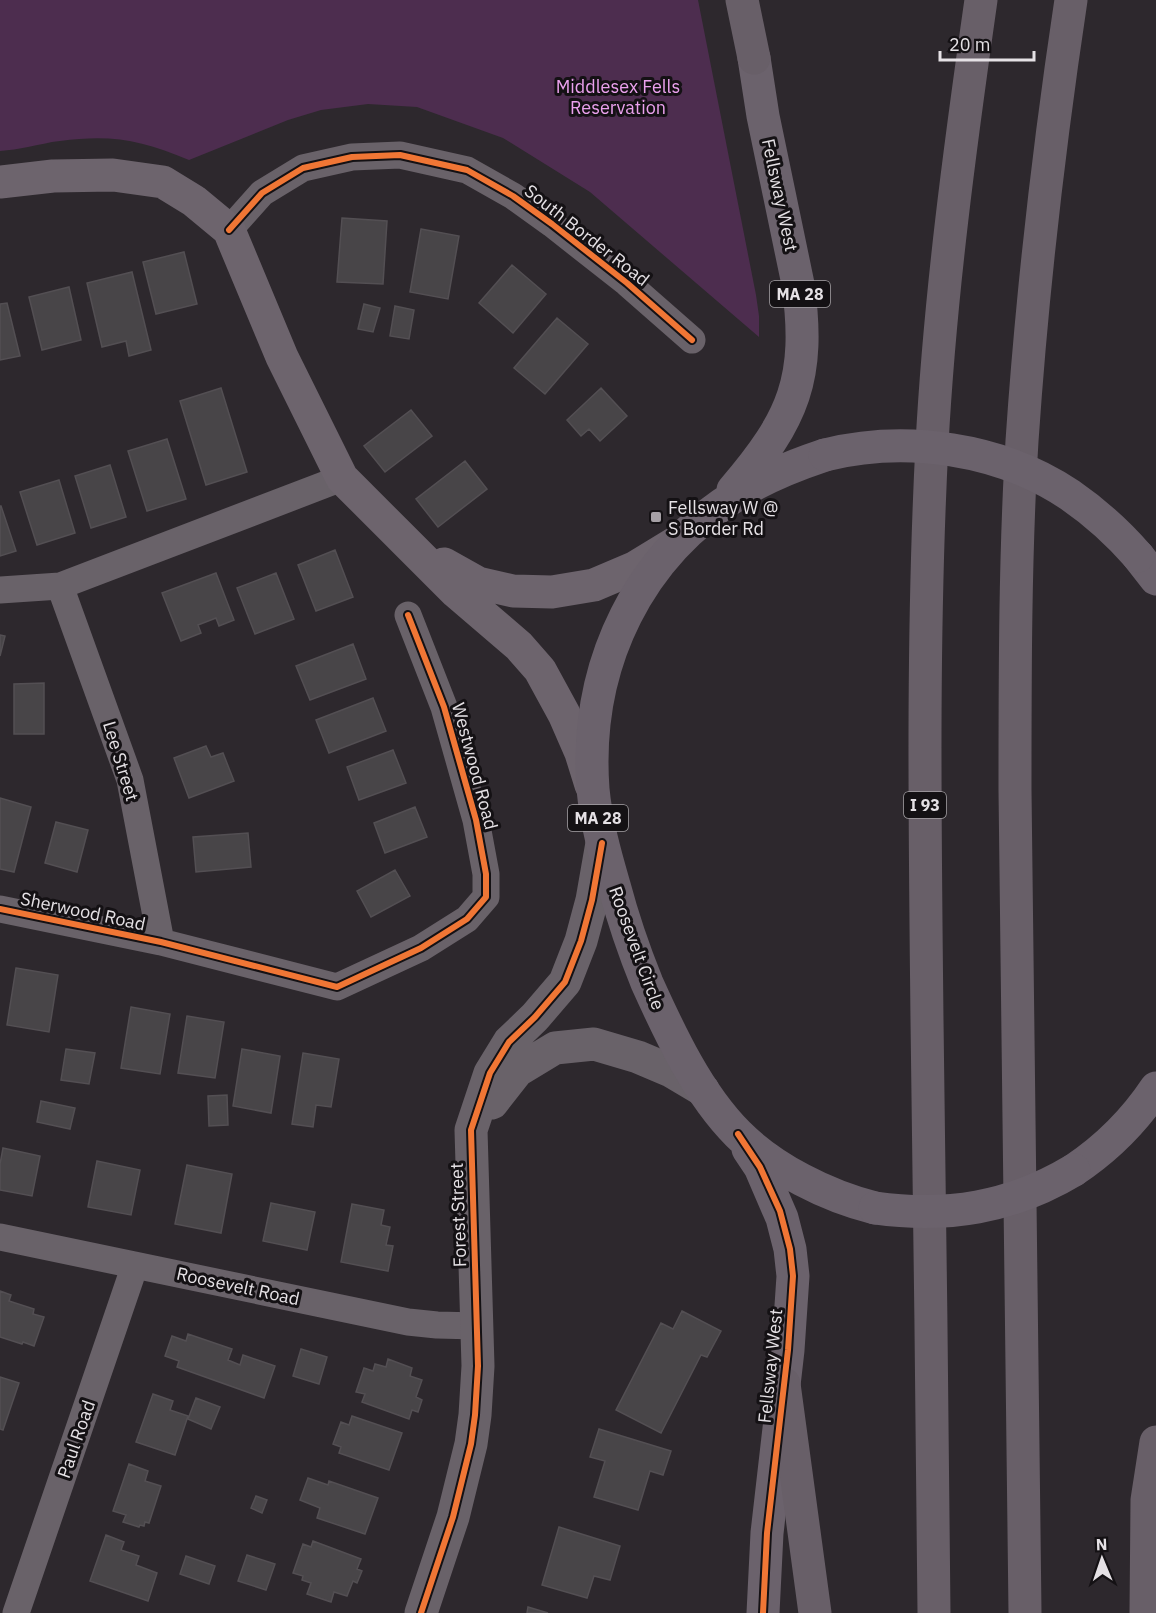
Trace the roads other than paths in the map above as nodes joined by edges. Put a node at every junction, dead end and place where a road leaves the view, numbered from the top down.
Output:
1 (742, 0) edge
2 (751, 0) edge
3 (981, 0) edge
4 (1071, 0) edge
5 (754, 58) junction
6 (0, 182) edge
7 (229, 230) junction
8 (692, 340) dead end
9 (342, 478) junction
10 (716, 509) junction
11 (682, 539) junction
12 (411, 546) junction
13 (1147, 568) edge
14 (60, 586) junction
15 (0, 590) edge
16 (408, 615) dead end
17 (593, 792) junction
18 (602, 843) junction
19 (0, 909) edge
20 (161, 942) junction
21 (1156, 1088) edge
22 (703, 1090) junction
23 (471, 1130) junction
24 (738, 1134) junction
25 (0, 1237) edge
26 (135, 1265) junction
27 (477, 1326) junction
28 (784, 1384) junction
29 (1156, 1442) edge
30 (16, 1613) edge
31 (421, 1613) edge
32 (763, 1613) edge
33 (815, 1613) edge
34 (934, 1613) edge
35 (1025, 1613) edge
36 (1146, 1613) edge

1 - 5 highway
2 - 5 main road, Fellsway West / MA 28
3 - 34 highway, I 93
4 - 35 highway
5 - 10 main road, Fellsway West / MA 28
6 - 7 main road
7 - 8 street, South Border Road
7 - 9 main road
9 - 12 main road
9 - 14 street
10 - 11 main road, Roosevelt Circle / MA 28
10 - 13 main road, Roosevelt Circle, bridge
11 - 12 main road
11 - 17 main road, Roosevelt Circle / MA 28
12 - 17 main road
14 - 15 street
14 - 20 street, Lee Street
16 - 20 street, Westwood Road
17 - 18 main road, Roosevelt Circle / MA 28
18 - 22 main road, Roosevelt Circle / MA 28
18 - 23 street, Forest Street
19 - 20 street, Sherwood Road
21 - 24 main road, Roosevelt Circle, bridge
22 - 23 street
22 - 24 main road, Roosevelt Circle / MA 28
23 - 27 street, Forest Street
24 - 28 main road, Fellsway West / MA 28
25 - 26 street, Roosevelt Road
26 - 27 street, Roosevelt Road
26 - 30 street, Paul Road
27 - 31 street, Forest Street
28 - 32 main road, Fellsway West / MA 28
28 - 33 highway
29 - 36 highway

